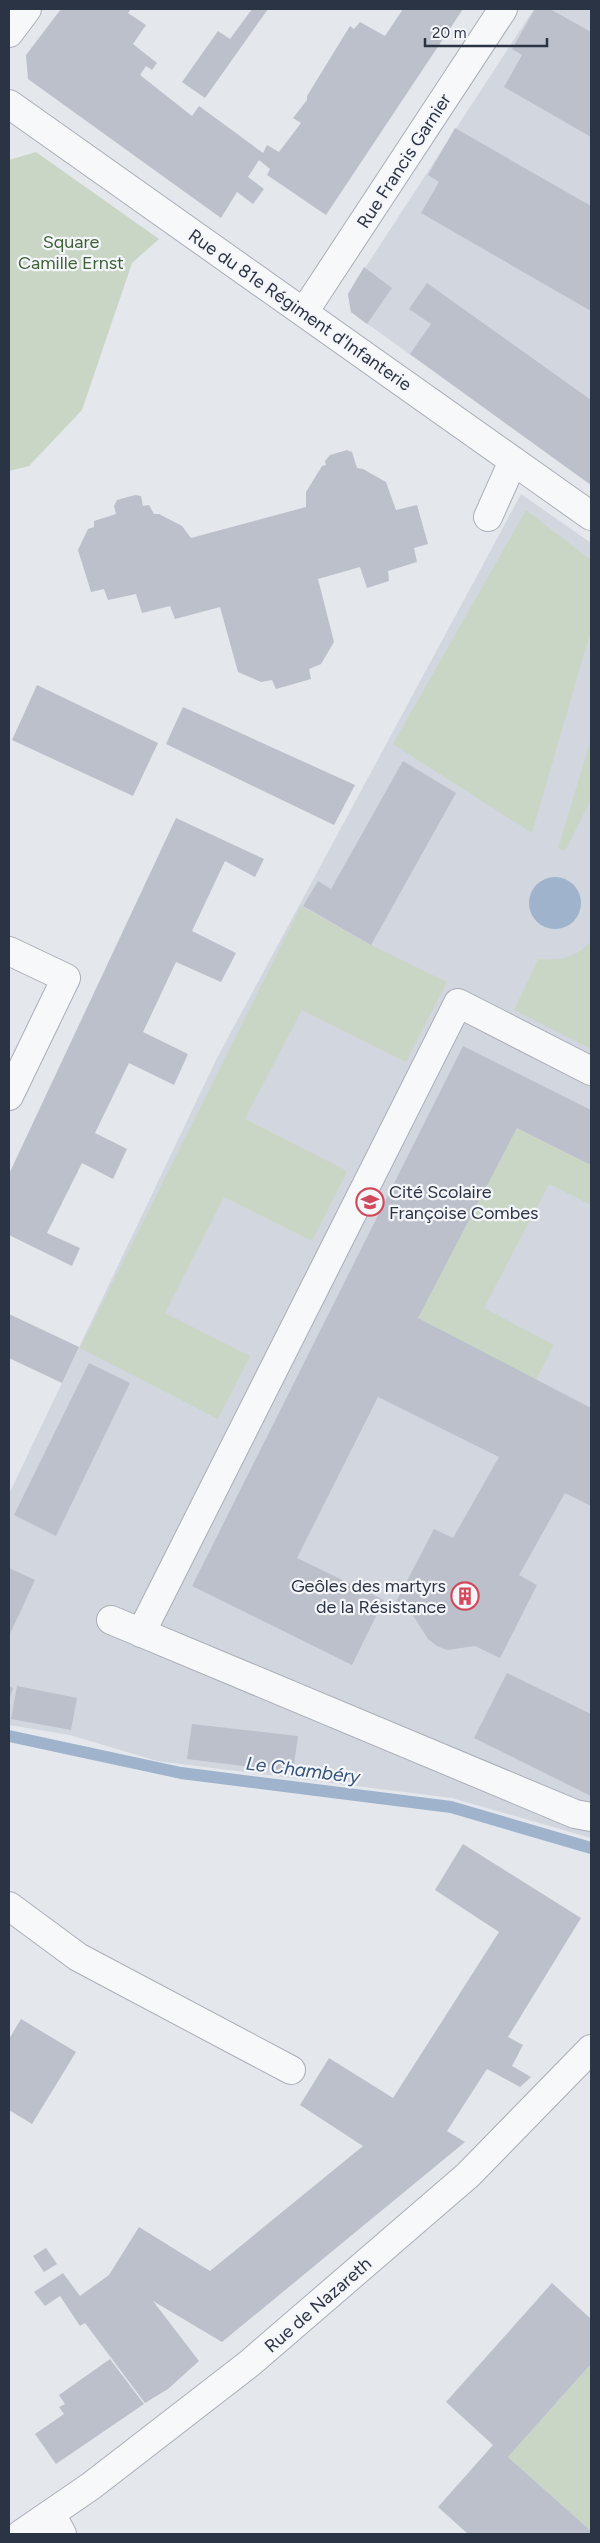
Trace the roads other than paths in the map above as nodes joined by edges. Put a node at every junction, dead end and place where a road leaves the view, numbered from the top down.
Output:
1 (27, 9) edge
2 (503, 9) edge
3 (9, 33) edge
4 (9, 104) edge
5 (304, 312) junction
6 (514, 461) junction
7 (591, 516) edge
8 (488, 517) dead end
9 (9, 951) edge
10 (591, 1072) edge
11 (9, 1096) edge
12 (111, 1620) dead end
13 (141, 1633) junction
14 (591, 1817) edge
15 (9, 1906) edge
16 (591, 2048) edge
17 (291, 2070) dead end
18 (56, 2524) edge
19 (21, 2534) edge

1 - 3 street
2 - 5 street, Rue Francis Garnier
4 - 5 street, Rue du 81e Régiment d'Infanterie
5 - 6 street, Rue du 81e Régiment d'Infanterie
6 - 7 street, Rue du 81e Régiment d'Infanterie
6 - 8 street
9 - 11 street
10 - 13 street
12 - 13 street
13 - 14 street
15 - 17 street
16 - 18 street, Rue de Nazareth
18 - 19 street, Rue de Nazareth

